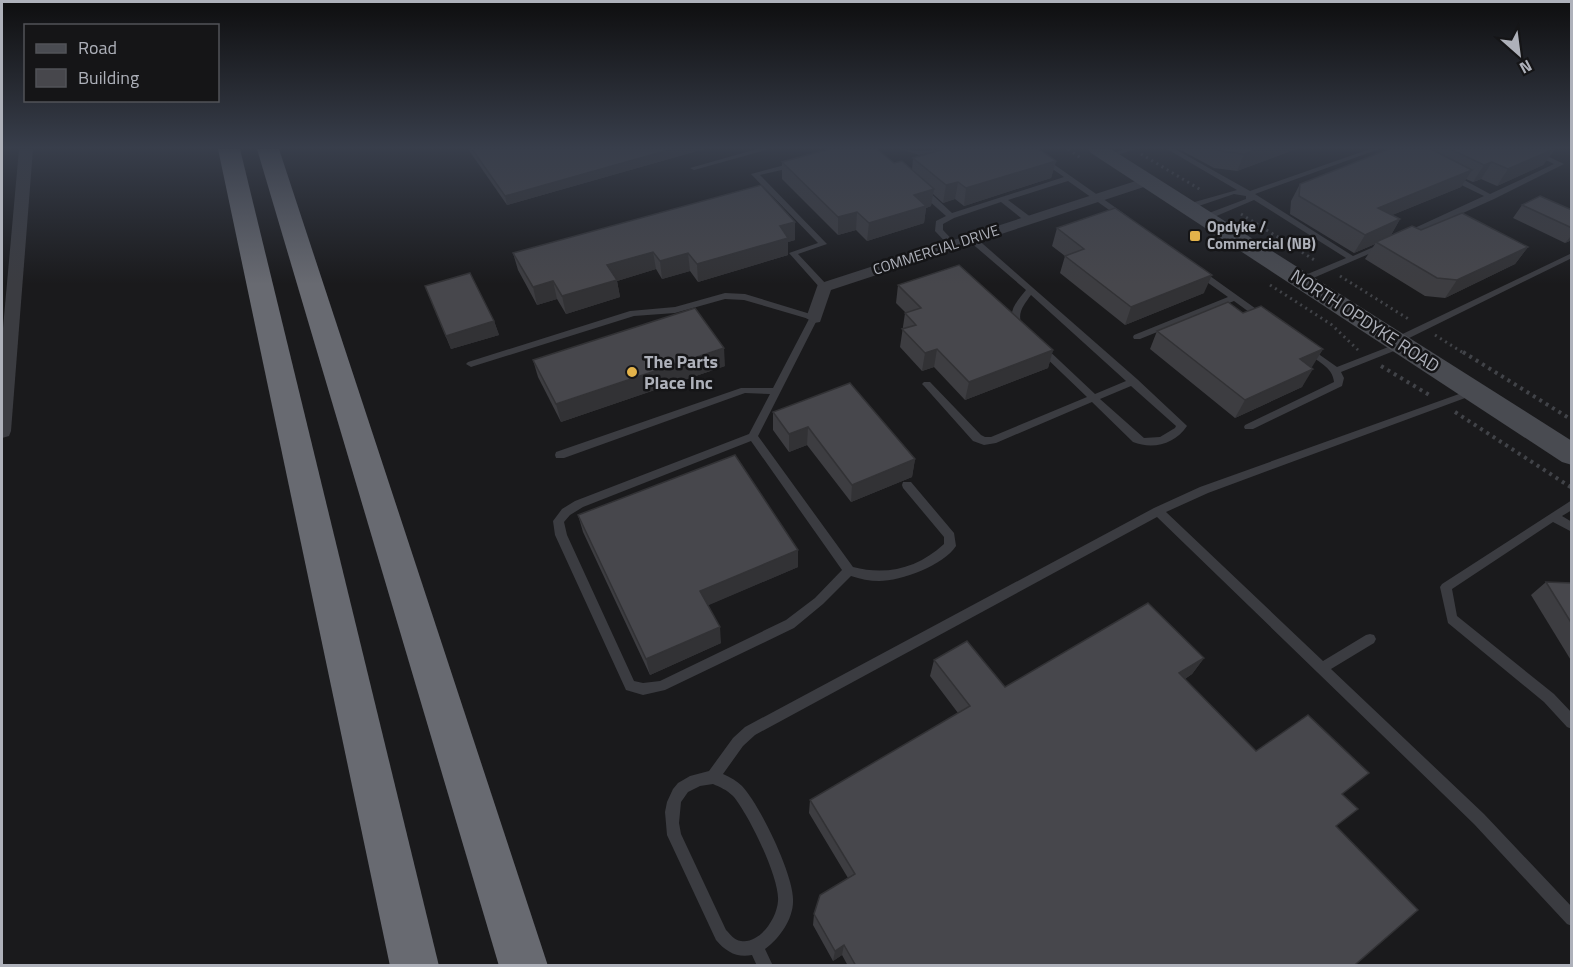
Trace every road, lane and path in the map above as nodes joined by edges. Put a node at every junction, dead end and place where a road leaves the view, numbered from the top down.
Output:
1 (22, 194) edge
2 (239, 194) edge
3 (282, 194) edge
4 (774, 194) edge
5 (926, 194) edge
6 (1018, 194) edge
7 (1092, 194) edge
8 (1109, 194) edge
9 (1175, 194) edge
10 (1186, 194) edge
11 (1229, 194) edge
12 (1249, 194) joint
13 (1485, 194) edge
14 (1497, 194) edge
15 (1491, 197) junction
16 (1097, 198) junction
17 (1002, 199) junction
18 (1202, 207) junction
19 (1230, 207) junction
20 (951, 216) junction
21 (1029, 220) junction
22 (1130, 221) edge
23 (1405, 236) edge
24 (972, 239) junction
25 (1394, 241) edge
26 (953, 245) junction
27 (1572, 255) edge
28 (1353, 259) junction
29 (1329, 268) junction
30 (1196, 270) edge
31 (1263, 280) dead end
32 (1301, 280) junction
33 (824, 287) junction
34 (1031, 290) junction
35 (1234, 298) junction
36 (814, 318) junction
37 (1269, 323) edge
38 (1423, 327) junction
39 (1026, 333) edge
40 (1137, 337) dead end
41 (1034, 341) edge
42 (1296, 342) edge
43 (1398, 343) junction
44 (1368, 358) junction
45 (471, 364) dead end
46 (1336, 371) junction
47 (1134, 381) junction
48 (927, 384) dead end
49 (775, 391) junction
50 (1474, 391) junction
51 (1095, 398) junction
52 (1442, 404) junction
53 (1572, 420) edge
54 (1249, 427) dead end
55 (2, 431) edge
56 (753, 436) junction
57 (1564, 447) edge
58 (560, 455) dead end
59 (907, 485) dead end
60 (1572, 488) edge
61 (1572, 504) edge
62 (1158, 511) junction
63 (1553, 516) junction
64 (1572, 528) edge
65 (849, 571) junction
66 (1370, 639) dead end
67 (1322, 669) junction
68 (1572, 723) edge
69 (713, 777) junction
70 (1572, 919) edge
71 (756, 946) junction
72 (415, 966) edge
73 (524, 966) edge
74 (765, 966) edge

1 - 55 street
2 - 72 highway
3 - 73 highway
4 - 33 lane
5 - 20 lane
6 - 17 lane
7 - 16 lane
8 - 16 street, COMMERCIAL DRIVE
9 - 18 main road, NORTH OPDYKE ROAD
10 - 18 path
11 - 18 lane
12 - 19 lane
12 - 28 lane
13 - 15 lane
14 - 15 lane
15 - 23 lane
16 - 21 street, COMMERCIAL DRIVE
16 - 22 lane
17 - 20 lane
17 - 21 lane
18 - 19 lane
18 - 32 main road, NORTH OPDYKE ROAD
19 - 29 path
20 - 26 lane
21 - 24 street, COMMERCIAL DRIVE
24 - 26 street, COMMERCIAL DRIVE
24 - 34 lane
25 - 28 lane
26 - 33 street, COMMERCIAL DRIVE
27 - 38 lane
28 - 29 lane
29 - 32 lane
29 - 38 path
30 - 35 lane
31 - 44 path
32 - 43 main road, NORTH OPDYKE ROAD
33 - 36 street
34 - 39 lane
34 - 47 lane
35 - 37 lane
35 - 40 lane
36 - 45 lane
36 - 49 lane
38 - 43 lane
38 - 53 path
41 - 51 lane
42 - 46 lane
43 - 44 lane
43 - 50 main road, NORTH OPDYKE ROAD
44 - 46 lane
44 - 52 path
46 - 54 lane
47 - 51 lane
47 - 51 lane
48 - 51 lane
49 - 56 lane
49 - 58 lane
50 - 52 lane
50 - 57 main road, NORTH OPDYKE ROAD
52 - 60 path
52 - 62 lane
56 - 65 lane
56 - 65 lane
59 - 65 lane
61 - 63 lane
62 - 67 lane
62 - 69 lane
63 - 64 lane
63 - 68 lane
66 - 67 lane
67 - 70 lane
69 - 71 lane
69 - 71 lane
71 - 74 lane

